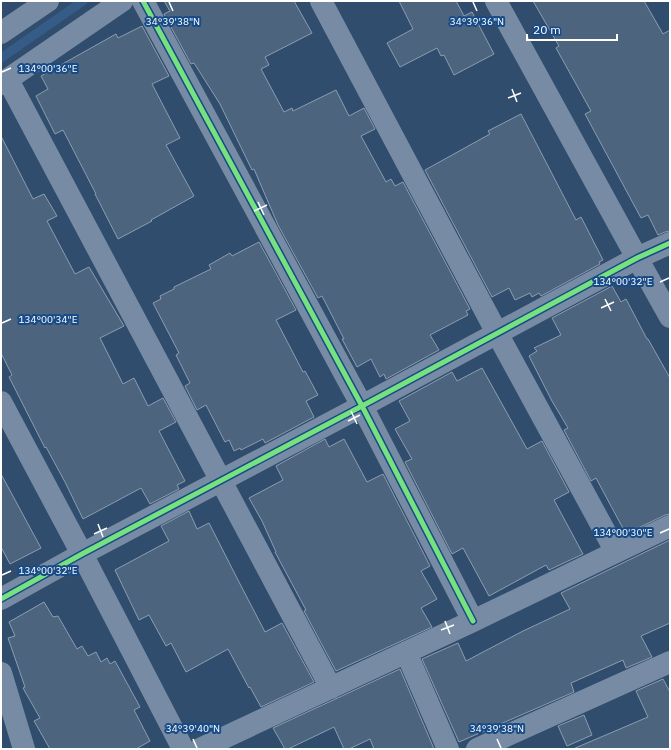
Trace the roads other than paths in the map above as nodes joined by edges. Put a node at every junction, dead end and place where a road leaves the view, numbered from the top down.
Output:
1 (48, 1) edge
2 (122, 1) edge
3 (143, 1) edge
4 (321, 1) edge
5 (496, 1) edge
6 (1, 33) edge
7 (4, 82) edge
8 (670, 243) edge
9 (637, 258) junction
10 (670, 317) edge
11 (497, 333) junction
12 (1, 402) edge
13 (362, 406) junction
14 (221, 481) junction
15 (670, 526) edge
16 (616, 552) junction
17 (82, 554) junction
18 (1, 599) edge
19 (473, 621) junction
20 (406, 652) junction
21 (670, 662) edge
22 (1, 673) edge
23 (331, 688) junction
24 (24, 749) edge
25 (183, 749) edge
26 (200, 749) edge
27 (448, 749) edge
28 (477, 749) edge

1 - 6 street
2 - 7 street
3 - 13 street
4 - 11 street
5 - 9 street
7 - 14 street
8 - 9 street
9 - 10 street
9 - 11 street
11 - 13 street
11 - 16 street
12 - 17 street
13 - 14 street
13 - 19 street
14 - 17 street
14 - 23 street
15 - 16 street
16 - 19 street
17 - 18 street
17 - 25 street
19 - 20 street
20 - 23 street
20 - 27 street
21 - 28 street
22 - 24 street
23 - 26 street

